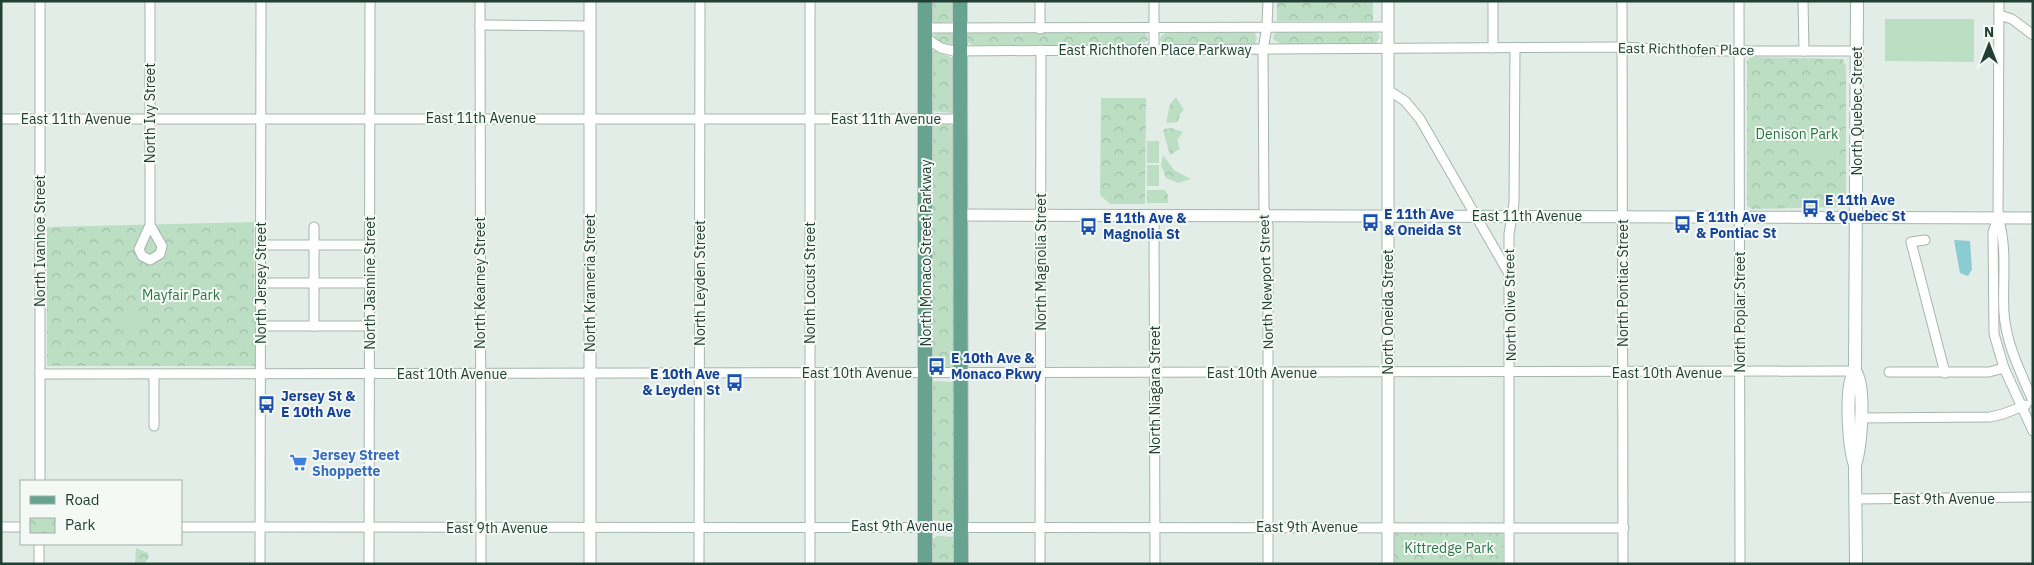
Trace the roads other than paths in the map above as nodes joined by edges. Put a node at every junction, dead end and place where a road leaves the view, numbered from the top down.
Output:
1 (40, 1) edge
2 (150, 1) edge
3 (261, 1) edge
4 (370, 1) edge
5 (480, 1) edge
6 (590, 1) edge
7 (700, 1) edge
8 (810, 1) edge
9 (926, 1) edge
10 (960, 1) edge
11 (1040, 1) edge
12 (1154, 1) edge
13 (1268, 1) edge
14 (1388, 1) edge
15 (1493, 1) edge
16 (1622, 1) edge
17 (1739, 1) edge
18 (1803, 1) edge
19 (1857, 1) edge
20 (1999, 1) edge
21 (1999, 15) junction
22 (480, 25) junction
23 (590, 26) junction
24 (1267, 26) junction
25 (1388, 27) junction
26 (1154, 28) junction
27 (960, 29) junction
28 (1040, 29) junction
29 (926, 33) junction
30 (2033, 35) edge
31 (1622, 47) junction
32 (1388, 48) junction
33 (1493, 48) junction
34 (1515, 48) junction
35 (1040, 50) junction
36 (1154, 50) junction
37 (1263, 50) junction
38 (961, 51) junction
39 (1739, 51) junction
40 (1804, 51) junction
41 (1857, 51) junction
42 (1388, 90) junction
43 (480, 118) junction
44 (590, 118) junction
45 (700, 118) junction
46 (810, 118) junction
47 (1, 119) edge
48 (40, 119) junction
49 (150, 119) junction
50 (261, 119) junction
51 (370, 119) junction
52 (926, 119) junction
53 (961, 119) junction
54 (961, 215) junction
55 (1040, 216) junction
56 (1154, 216) junction
57 (1266, 216) junction
58 (1388, 216) junction
59 (1476, 216) junction
60 (1512, 216) junction
61 (1622, 216) junction
62 (1740, 216) junction
63 (1857, 217) junction
64 (1998, 218) junction
65 (2033, 218) edge
66 (150, 225) dead end
67 (314, 228) dead end
68 (1925, 240) dead end
69 (261, 245) junction
70 (314, 245) junction
71 (370, 245) junction
72 (1510, 274) junction
73 (261, 283) junction
74 (314, 283) junction
75 (370, 283) junction
76 (260, 326) junction
77 (314, 326) junction
78 (370, 326) junction
79 (2004, 368) junction
80 (1855, 371) junction
81 (1889, 372) dead end
82 (810, 373) junction
83 (926, 373) junction
84 (961, 373) junction
85 (1041, 373) junction
86 (1155, 373) junction
87 (1268, 373) junction
88 (1388, 373) junction
89 (1510, 373) junction
90 (1623, 373) junction
91 (1740, 373) junction
92 (1945, 373) junction
93 (40, 374) junction
94 (154, 374) junction
95 (260, 374) junction
96 (370, 374) junction
97 (480, 374) junction
98 (590, 374) junction
99 (700, 374) junction
100 (2033, 401) edge
101 (2021, 406) junction
102 (1860, 418) junction
103 (154, 426) dead end
104 (2033, 432) edge
105 (1855, 465) junction
106 (40, 480) edge
107 (2033, 497) edge
108 (1856, 499) junction
109 (260, 526) junction
110 (809, 526) junction
111 (961, 526) junction
112 (1040, 526) junction
113 (1, 527) edge
114 (20, 527) edge
115 (182, 527) edge
116 (368, 527) junction
117 (481, 527) junction
118 (699, 527) junction
119 (925, 527) junction
120 (1155, 527) junction
121 (1268, 527) junction
122 (590, 528) junction
123 (1388, 528) junction
124 (1509, 528) junction
125 (1624, 528) junction
126 (40, 545) edge
127 (40, 564) edge
128 (260, 564) edge
129 (369, 564) edge
130 (481, 564) edge
131 (590, 564) edge
132 (699, 564) edge
133 (810, 564) edge
134 (925, 564) edge
135 (961, 564) edge
136 (1040, 564) edge
137 (1155, 564) edge
138 (1268, 564) edge
139 (1388, 564) edge
140 (1509, 564) edge
141 (1624, 564) edge
142 (1740, 564) edge
143 (1856, 564) edge

1 - 48 street, North Ivanhoe Street
2 - 49 street, North Ivy Street
3 - 50 street, North Jersey Street
4 - 51 street, North Jasmine Street
5 - 22 street, North Kearney Street
6 - 23 street, North Krameria Street
7 - 45 street, North Leyden Street
8 - 46 street, North Locust Street
9 - 29 main road, North Monaco Street Parkway
10 - 27 main road
11 - 28 street
12 - 26 street
13 - 24 street, North Newport Street
14 - 25 street, North Oneida Street
15 - 33 street
16 - 31 street, North Pontiac Street
17 - 39 street, North Poplar Street
18 - 40 street
19 - 41 main road, North Quebec Street
20 - 21 street
21 - 30 street
21 - 64 street
22 - 23 street
22 - 43 street, North Kearney Street
23 - 44 street, North Krameria Street
24 - 25 street, East Richthofen Place Parkway
24 - 26 street, East Richthofen Place Parkway
24 - 37 street, North Newport Street
25 - 32 street, North Oneida Street
26 - 28 street, East Richthofen Place Parkway
26 - 36 street
27 - 28 street, East Richthofen Place Parkway
27 - 29 street, East Richthofen Place Parkway
27 - 38 main road
29 - 38 street, East Richthofen Place Parkway
29 - 52 main road, North Monaco Street Parkway
31 - 34 street, East Richthofen Place
31 - 39 street, East Richthofen Place
31 - 61 street, North Pontiac Street
32 - 33 street
32 - 37 street, East Richthofen Place Parkway
32 - 42 street, North Oneida Street
33 - 34 street, East Richthofen Place
34 - 60 street, North Olive Street
35 - 36 street, East Richthofen Place Parkway
35 - 38 street, East Richthofen Place Parkway
35 - 55 street, North Magnolia Street
36 - 37 street, East Richthofen Place Parkway
37 - 57 street, North Newport Street
38 - 53 main road
39 - 40 street, East Richthofen Place
39 - 62 street, North Poplar Street
40 - 41 street, East Richthofen Place
41 - 63 main road, North Quebec Street
42 - 58 street, North Oneida Street
42 - 59 street
43 - 44 street, East 11th Avenue
43 - 51 street, East 11th Avenue
43 - 97 street, North Kearney Street
44 - 45 street, East 11th Avenue
44 - 98 street, North Krameria Street
45 - 46 street, East 11th Avenue
45 - 99 street, North Leyden Street
46 - 52 street, East 11th Avenue
46 - 82 street, North Locust Street
47 - 48 street, East 11th Avenue
48 - 49 street, East 11th Avenue
48 - 93 street, North Ivanhoe Street
49 - 50 street, East 11th Avenue
49 - 66 street, North Ivy Street
50 - 51 street, East 11th Avenue
50 - 69 street, North Jersey Street
51 - 71 street, North Jasmine Street
52 - 53 street, East 11th Avenue
52 - 83 main road, North Monaco Street Parkway
53 - 54 main road
54 - 55 street, East 11th Avenue
54 - 84 main road
55 - 56 street, East 11th Avenue
55 - 85 street, North Magnolia Street
56 - 57 street, East 11th Avenue
56 - 86 street, North Niagara Street
57 - 58 street, East 11th Avenue
57 - 87 street, North Newport Street
58 - 59 street, East 11th Avenue
58 - 88 street, North Oneida Street
59 - 60 street, East 11th Avenue
59 - 72 street
60 - 61 street, East 11th Avenue
60 - 72 street, North Olive Street
61 - 62 street, East 11th Avenue
61 - 90 street, North Pontiac Street
62 - 63 street, East 11th Avenue
62 - 91 street, North Poplar Street
63 - 64 street, East 11th Avenue
63 - 80 main road, North Quebec Street
64 - 65 street, East 11th Avenue
64 - 79 street
64 - 100 street
67 - 70 street
68 - 92 street
69 - 70 street
69 - 73 street, North Jersey Street
70 - 71 street
70 - 74 street
71 - 75 street, North Jasmine Street
72 - 89 street, North Olive Street
73 - 74 street
73 - 76 street, North Jersey Street
74 - 75 street
74 - 77 street
75 - 78 street, North Jasmine Street
76 - 77 street
76 - 95 street, North Jersey Street
77 - 78 street
78 - 96 street, North Jasmine Street
79 - 92 street
79 - 101 street
80 - 91 street, East 10th Avenue
80 - 102 main road, North Quebec Street
80 - 105 main road, North Quebec Street
81 - 92 street
82 - 83 street, East 10th Avenue
82 - 99 street, East 10th Avenue
82 - 110 street, North Locust Street
83 - 84 street, East 10th Avenue
83 - 119 main road, North Monaco Street Parkway
84 - 85 street, East 10th Avenue
84 - 111 main road
85 - 86 street, East 10th Avenue
85 - 112 street, North Magnolia Street
86 - 87 street, East 10th Avenue
86 - 120 street, North Niagara Street
87 - 88 street, East 10th Avenue
87 - 121 street, North Newport Street
88 - 89 street, East 10th Avenue
88 - 123 street, North Oneida Street
89 - 90 street, East 10th Avenue
89 - 124 street, North Olive Street
90 - 91 street, East 10th Avenue
90 - 125 street, North Pontiac Street
91 - 142 street, North Poplar Street
93 - 94 street, East 10th Avenue
93 - 106 street, North Ivanhoe Street
94 - 95 street, East 10th Avenue
94 - 103 street
95 - 96 street, East 10th Avenue
95 - 109 street, North Jersey Street
96 - 97 street, East 10th Avenue
96 - 116 street, North Jasmine Street
97 - 98 street, East 10th Avenue
97 - 117 street, North Kearney Street
98 - 99 street, East 10th Avenue
98 - 122 street, North Krameria Street
99 - 118 street, North Leyden Street
100 - 101 street
101 - 102 street
101 - 104 street
102 - 105 main road, North Quebec Street
105 - 108 main road, North Quebec Street
107 - 108 street, East 9th Avenue
108 - 143 main road, North Quebec Street
109 - 115 street, East 9th Avenue
109 - 116 street, East 9th Avenue
109 - 128 street, North Jersey Street
110 - 118 street, East 9th Avenue
110 - 119 street, East 9th Avenue
110 - 133 street, North Locust Street
111 - 112 street, East 9th Avenue
111 - 119 street, East 9th Avenue
111 - 135 main road
112 - 120 street, East 9th Avenue
112 - 136 street, North Magnolia Street
113 - 114 street
116 - 117 street, East 9th Avenue
116 - 129 street, North Jasmine Street
117 - 122 street, East 9th Avenue
117 - 130 street, North Kearney Street
118 - 122 street, East 9th Avenue
118 - 132 street, North Leyden Street
119 - 134 main road, North Monaco Street Parkway
120 - 121 street, East 9th Avenue
120 - 137 street, North Niagara Street
121 - 123 street, East 9th Avenue
121 - 138 street, North Newport Street
122 - 131 street, North Krameria Street
123 - 124 street, East 9th Avenue
123 - 139 street, North Oneida Street
124 - 125 street, East 9th Avenue
124 - 140 street, North Olive Street
125 - 141 street, North Pontiac Street
126 - 127 street

